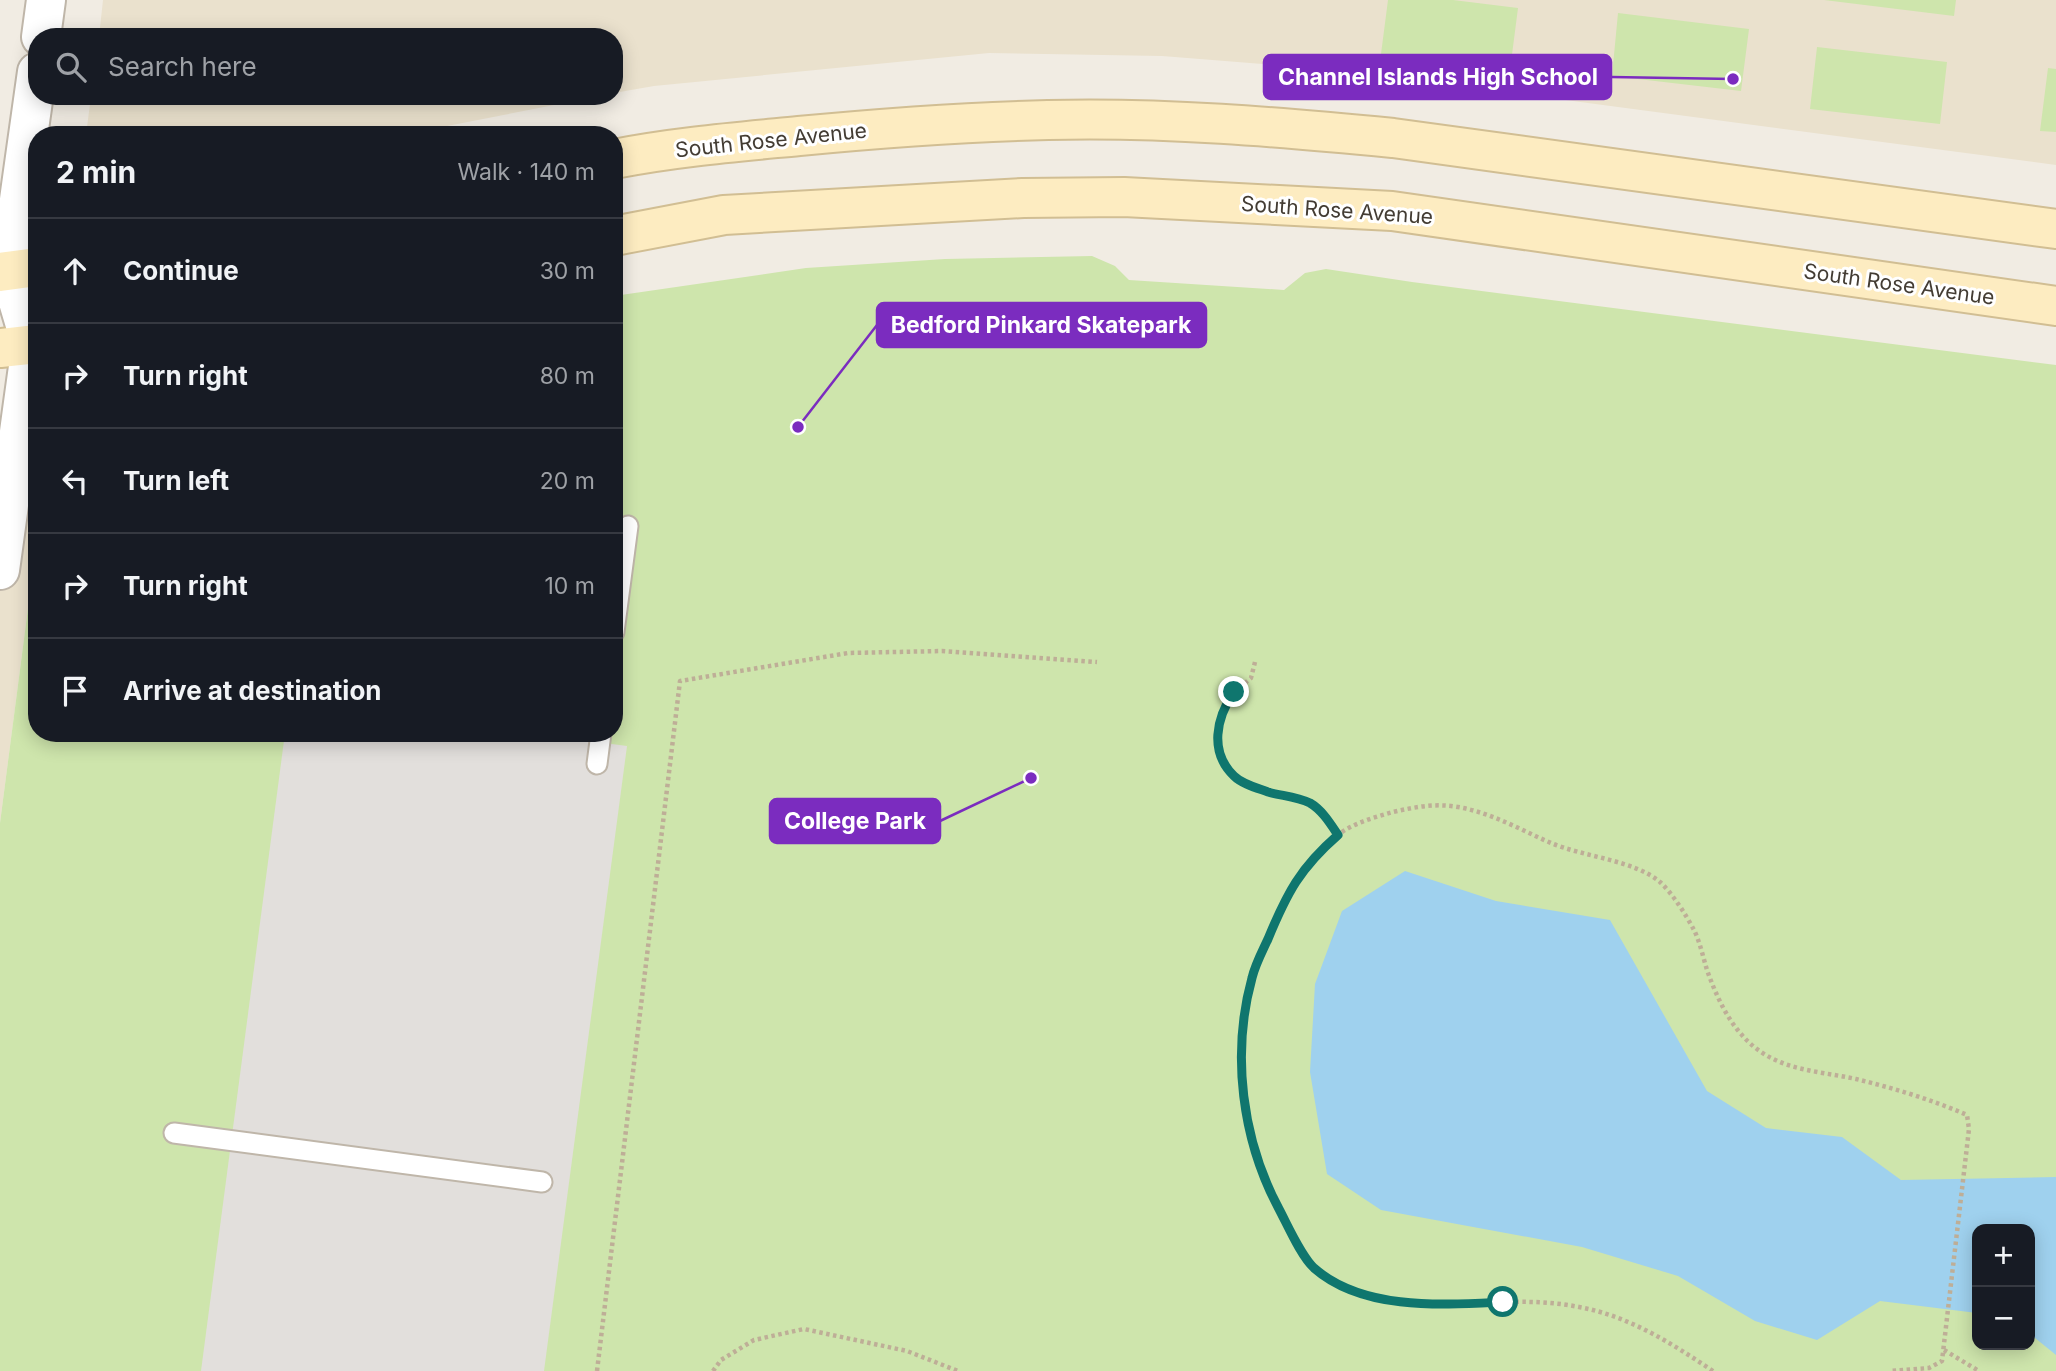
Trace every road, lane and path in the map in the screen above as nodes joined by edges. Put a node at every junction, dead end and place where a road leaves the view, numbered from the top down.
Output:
1 (46, 0) edge
2 (42, 28) edge
3 (33, 105) edge
4 (30, 126) edge
5 (28, 145) edge
6 (623, 158) edge
7 (2056, 229) edge
8 (623, 234) edge
9 (12, 275) edge
10 (2056, 306) edge
11 (23, 346) edge
12 (628, 526) dead end
13 (623, 564) edge
14 (0, 570) edge
15 (1097, 662) dead end
16 (1255, 662) dead end
17 (600, 742) edge
18 (597, 764) dead end
19 (1338, 835) junction
20 (174, 1133) dead end
21 (542, 1182) dead end
22 (1944, 1350) junction
23 (597, 1371) edge
24 (713, 1371) edge
25 (958, 1371) edge
26 (1713, 1371) edge
27 (1890, 1371) edge
28 (1979, 1371) edge

1 - 2 street
3 - 4 street
5 - 9 street
6 - 7 main road, South Rose Avenue
8 - 10 main road, South Rose Avenue
9 - 11 street
11 - 14 street
12 - 13 lane
15 - 23 path
16 - 19 path
17 - 18 lane
19 - 22 path
19 - 26 path
20 - 21 lane
22 - 27 path
22 - 28 path
24 - 25 path

